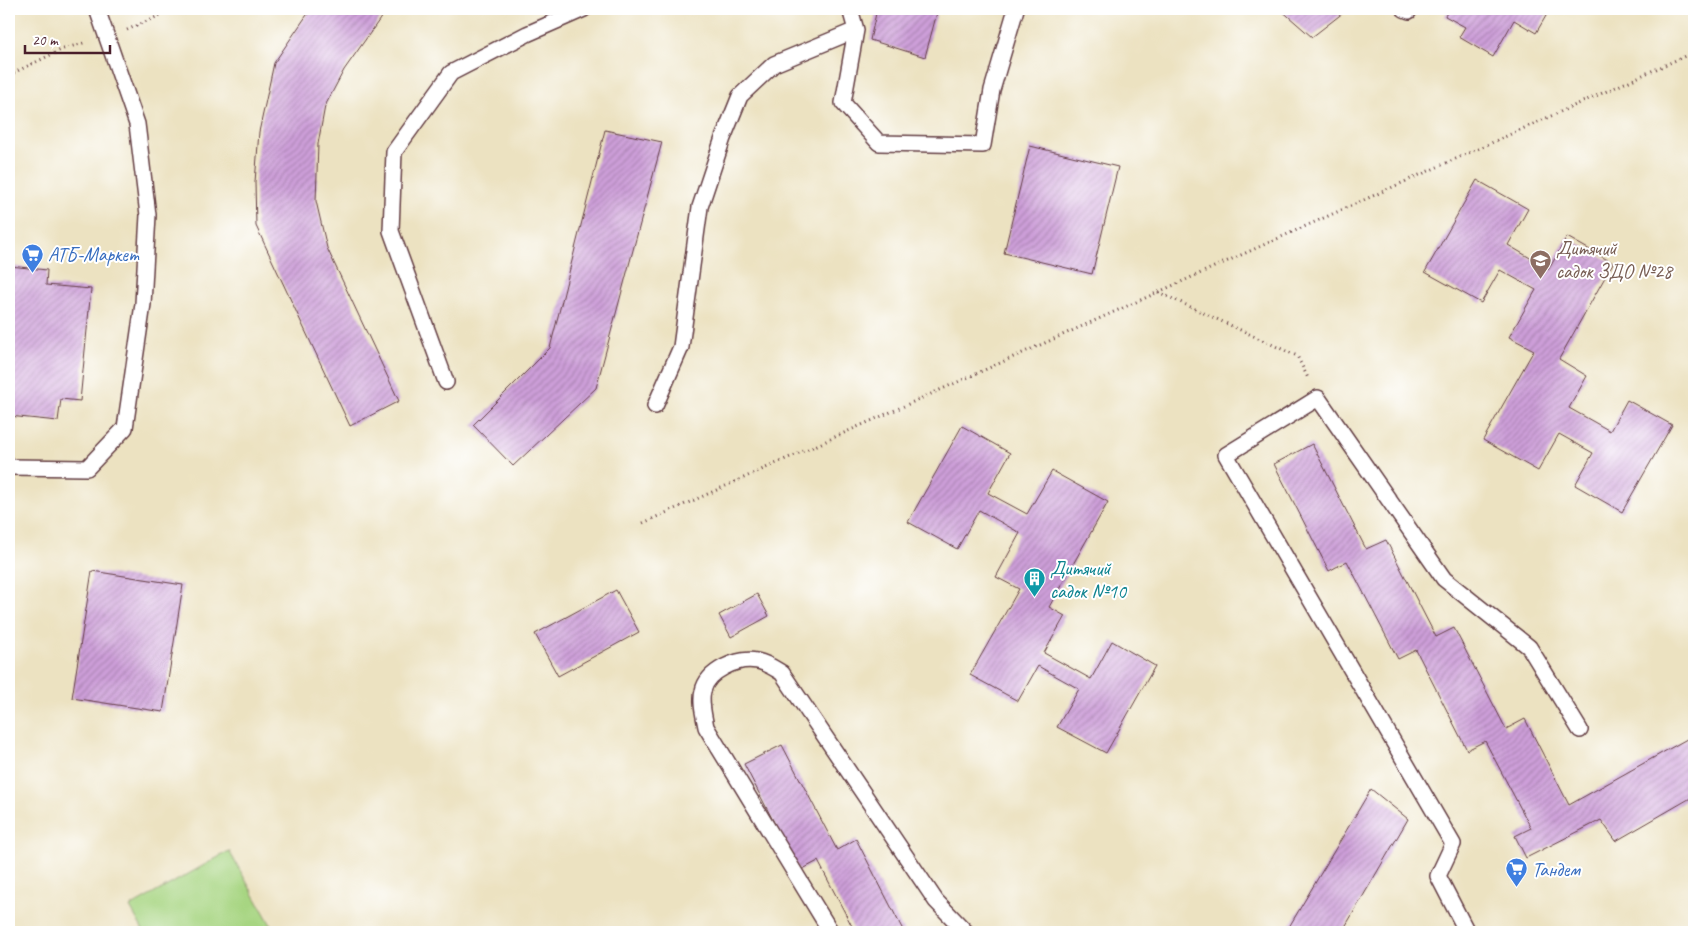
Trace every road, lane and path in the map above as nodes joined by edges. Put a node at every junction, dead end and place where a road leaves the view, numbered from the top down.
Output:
1 (97, 9) edge
2 (584, 9) edge
3 (850, 9) edge
4 (1016, 9) edge
5 (1404, 9) edge
6 (1410, 9) edge
7 (856, 30) junction
8 (1694, 52) edge
9 (1158, 292) junction
10 (446, 382) dead end
11 (1318, 398) junction
12 (655, 406) dead end
13 (9, 467) edge
14 (643, 523) dead end
15 (1580, 730) dead end
16 (831, 932) edge
17 (966, 932) edge
18 (1467, 932) edge

1 - 13 lane
2 - 10 lane
3 - 7 lane
4 - 7 lane
5 - 6 lane
7 - 12 lane
8 - 9 path
9 - 11 path
9 - 14 path
11 - 15 lane
11 - 18 lane
16 - 17 lane

